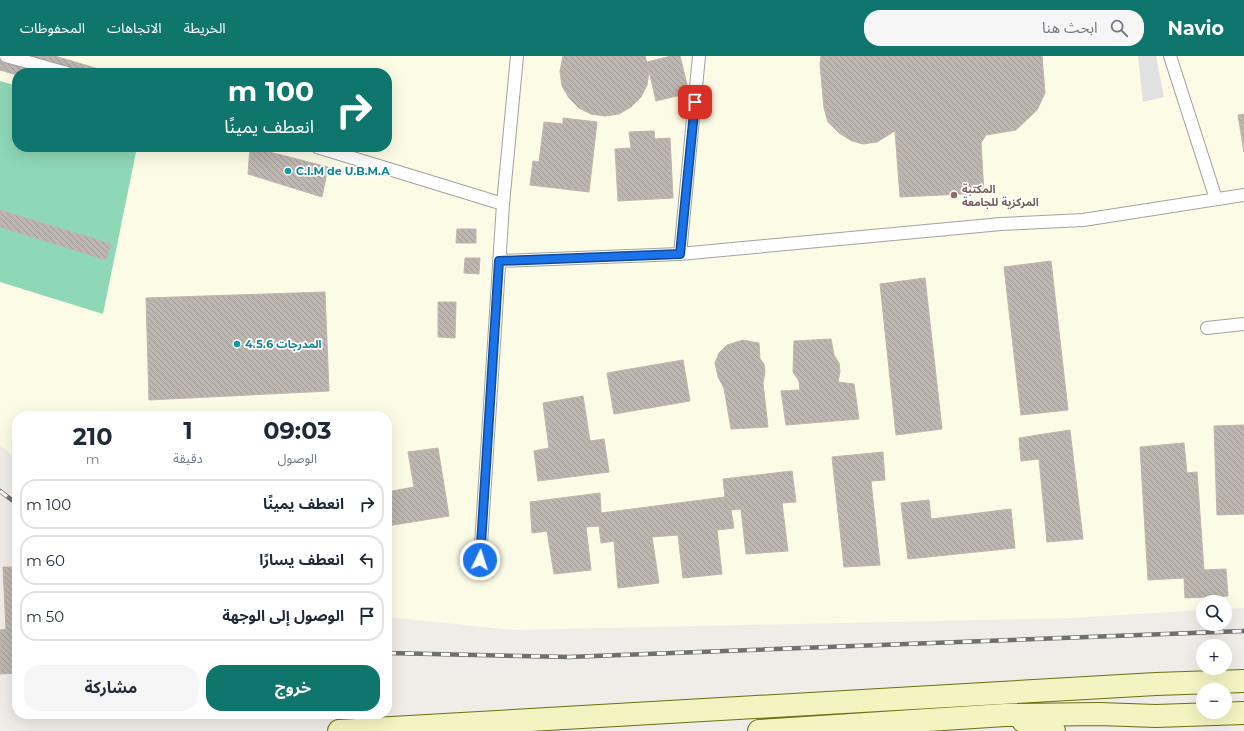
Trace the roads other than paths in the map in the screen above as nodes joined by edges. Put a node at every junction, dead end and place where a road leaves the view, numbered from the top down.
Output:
1 (6, 56) edge
2 (517, 56) edge
3 (699, 56) edge
4 (1170, 56) edge
5 (50, 68) edge
6 (333, 152) edge
7 (1244, 195) edge
8 (1216, 199) junction
9 (503, 204) junction
10 (680, 254) junction
11 (499, 261) junction
12 (1244, 324) edge
13 (1208, 328) dead end
14 (480, 560) dead end
15 (1244, 681) edge
16 (1182, 683) junction
17 (1132, 686) junction
18 (1244, 713) edge
19 (1005, 715) junction
20 (1158, 726) edge
21 (339, 731) edge
22 (759, 731) edge
23 (1054, 731) edge

1 - 5 lane
2 - 9 lane
3 - 10 lane
4 - 8 lane
6 - 9 lane
7 - 8 lane
8 - 10 lane
9 - 11 lane
10 - 11 lane
11 - 14 lane
12 - 13 lane
15 - 16 main road
16 - 17 main road
16 - 20 main road
17 - 20 main road
17 - 21 main road
18 - 20 main road
19 - 20 main road
19 - 22 main road
19 - 23 main road

